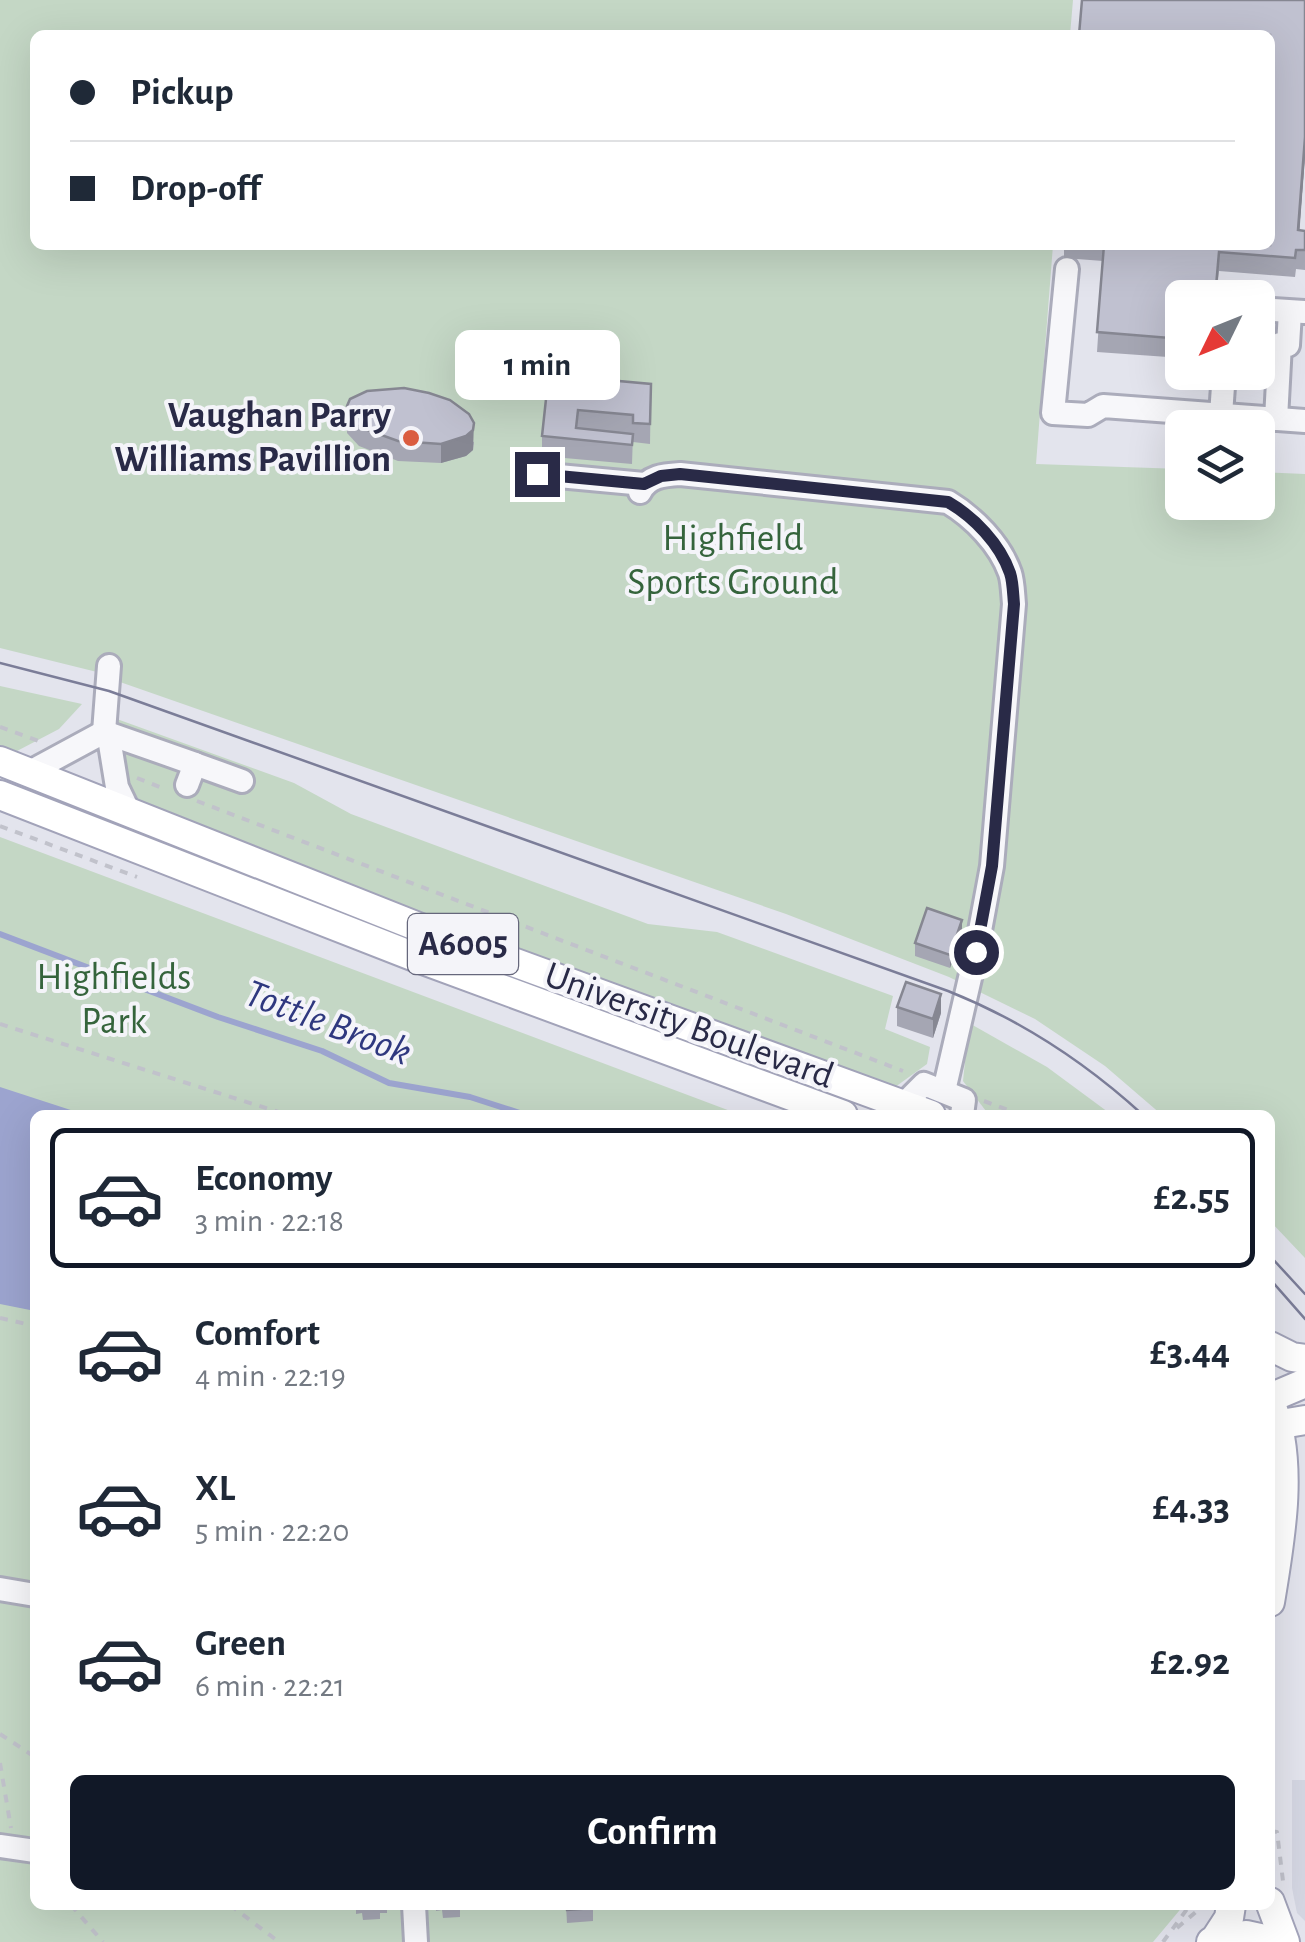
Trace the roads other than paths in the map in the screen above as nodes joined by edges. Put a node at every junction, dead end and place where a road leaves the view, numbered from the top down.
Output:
1 (1067, 269) dead end
2 (1297, 312) edge
3 (1275, 353) edge
4 (1272, 390) edge
5 (1165, 411) edge
6 (1276, 419) joint
7 (1305, 421) edge
8 (537, 474) dead end
9 (109, 666) dead end
10 (104, 732) junction
11 (0, 761) edge
12 (30, 772) junction
13 (242, 782) dead end
14 (0, 795) edge
15 (130, 814) junction
16 (945, 1101) edge
17 (829, 1110) edge
18 (1275, 1349) edge
19 (1305, 1358) edge
20 (1305, 1383) edge
21 (1279, 1414) edge
22 (1294, 1493) edge
23 (1275, 1579) edge
24 (0, 1589) edge
25 (30, 1595) edge
26 (1276, 1894) edge
27 (414, 1910) edge
28 (1230, 1910) edge
29 (1212, 1941) edge
30 (416, 1942) edge
31 (1282, 1942) edge

1 - 5 street
2 - 3 street
4 - 6 street
6 - 7 street
8 - 16 street
9 - 10 street
10 - 12 street
10 - 13 street
10 - 15 street
11 - 12 main road, University Boulevard / A6005
12 - 15 main road, University Boulevard / A6005
14 - 17 main road, University Boulevard / A6005
15 - 16 main road, University Boulevard / A6005
18 - 19 main road
20 - 21 main road
21 - 22 main road
22 - 23 main road
24 - 25 street
26 - 31 main road
27 - 30 street
28 - 29 main road
29 - 31 main road

